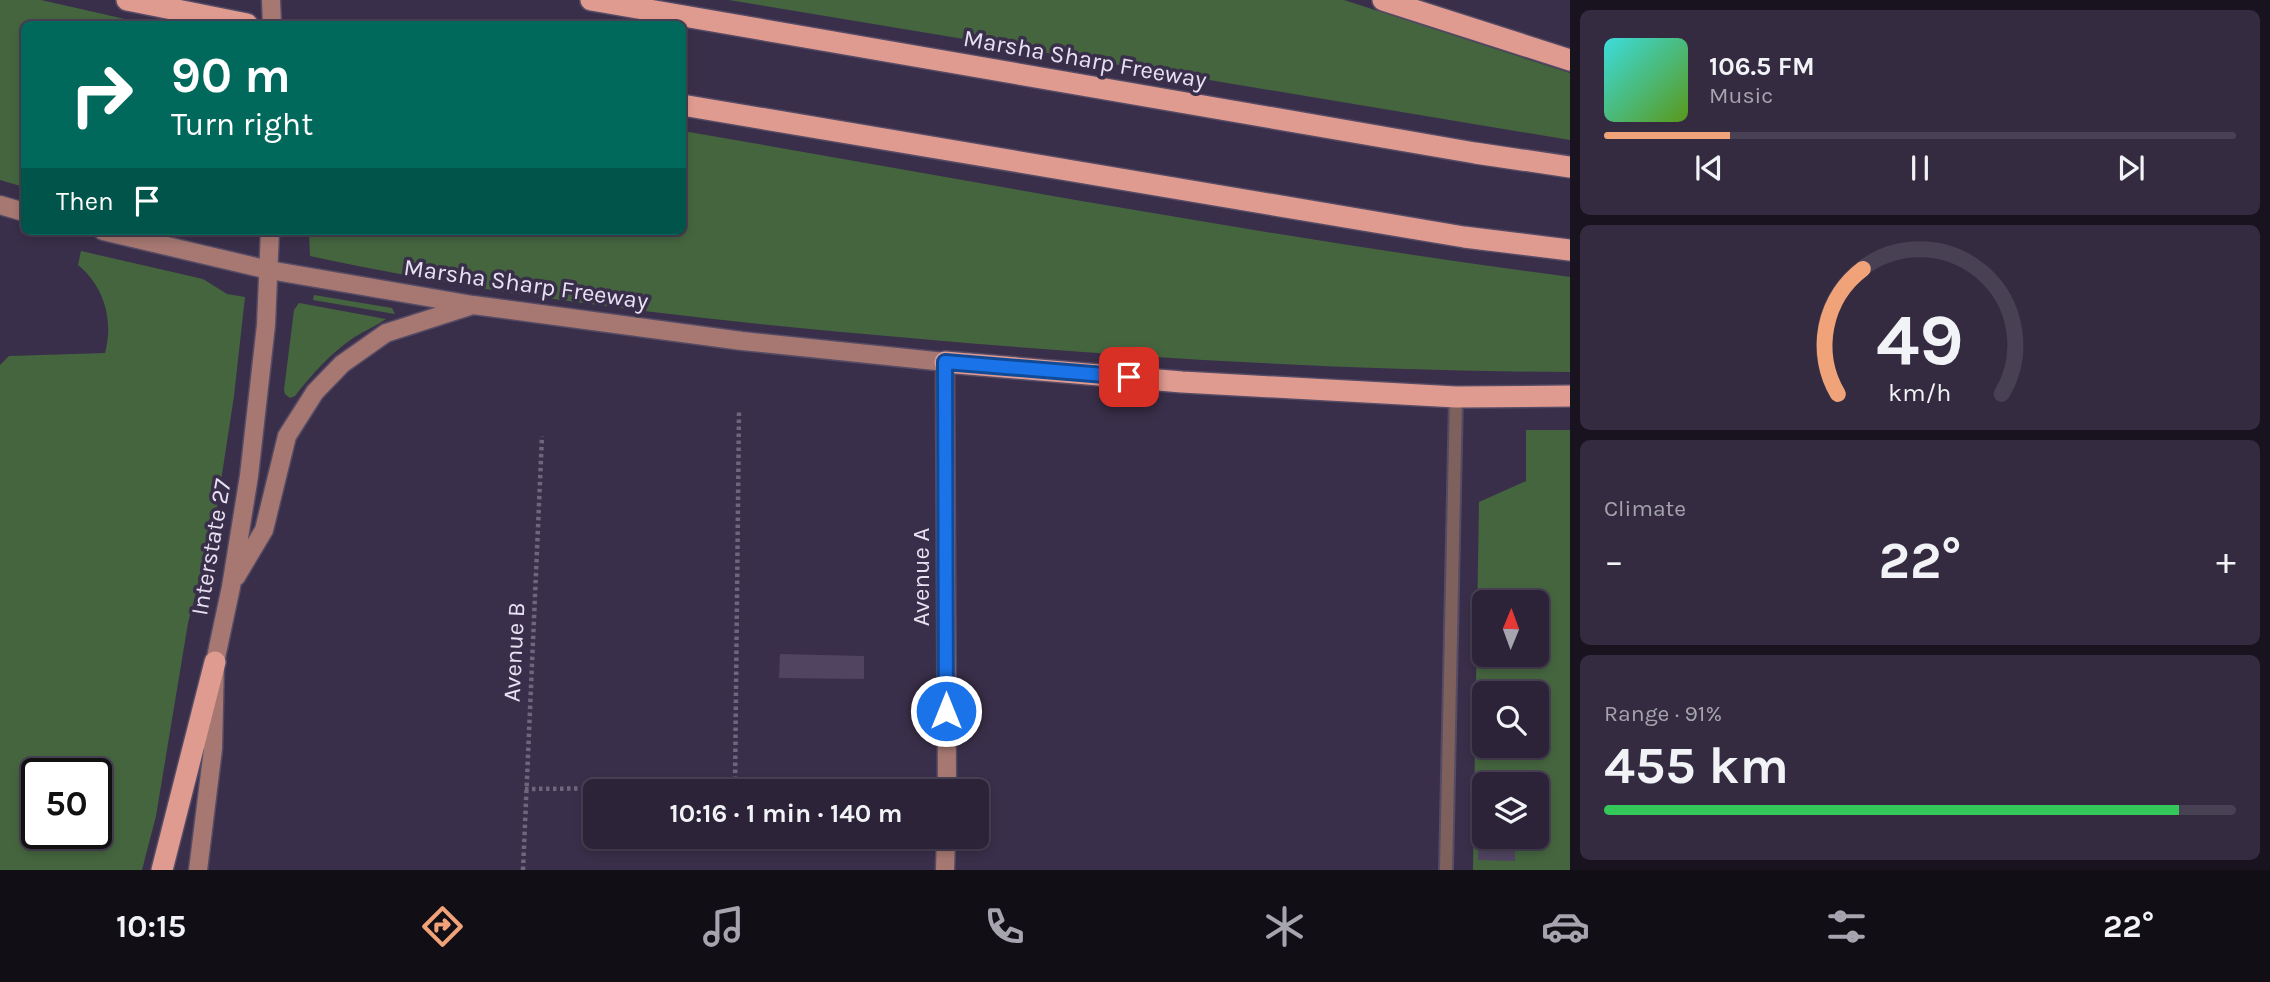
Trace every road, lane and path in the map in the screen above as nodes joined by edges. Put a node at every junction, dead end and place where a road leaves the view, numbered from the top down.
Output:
1 (127, 0) edge
2 (271, 0) edge
3 (591, 0) edge
4 (1383, 0) edge
5 (232, 21) edge
6 (272, 21) edge
7 (1570, 60) edge
8 (686, 105) edge
9 (1570, 167) edge
10 (0, 205) edge
11 (21, 211) edge
12 (120, 235) edge
13 (270, 235) edge
14 (1570, 250) edge
15 (269, 270) junction
16 (473, 305) junction
17 (945, 362) junction
18 (1570, 396) edge
19 (1455, 397) junction
20 (739, 410) dead end
21 (542, 436) dead end
22 (231, 587) junction
23 (215, 663) junction
24 (735, 779) edge
25 (947, 779) edge
26 (583, 788) edge
27 (525, 789) junction
28 (946, 849) edge
29 (162, 870) edge
30 (198, 870) edge
31 (523, 870) edge
32 (945, 870) edge
33 (1446, 870) edge

1 - 5 highway
2 - 6 main road
3 - 9 highway, Marsha Sharp Freeway
4 - 7 highway
8 - 14 highway
10 - 11 main road
12 - 15 main road, Marsha Sharp Freeway
13 - 15 main road, Interstate 27
15 - 16 main road, Marsha Sharp Freeway
15 - 22 main road, Interstate 27
16 - 17 main road, Marsha Sharp Freeway
16 - 22 main road
17 - 19 highway
17 - 25 main road, Avenue A
18 - 19 highway
19 - 33 lane
20 - 24 path
21 - 27 path, Avenue B
22 - 23 main road, Interstate 27
23 - 29 highway
23 - 30 main road, Interstate 27
26 - 27 path
27 - 31 path, Avenue B
28 - 32 main road

